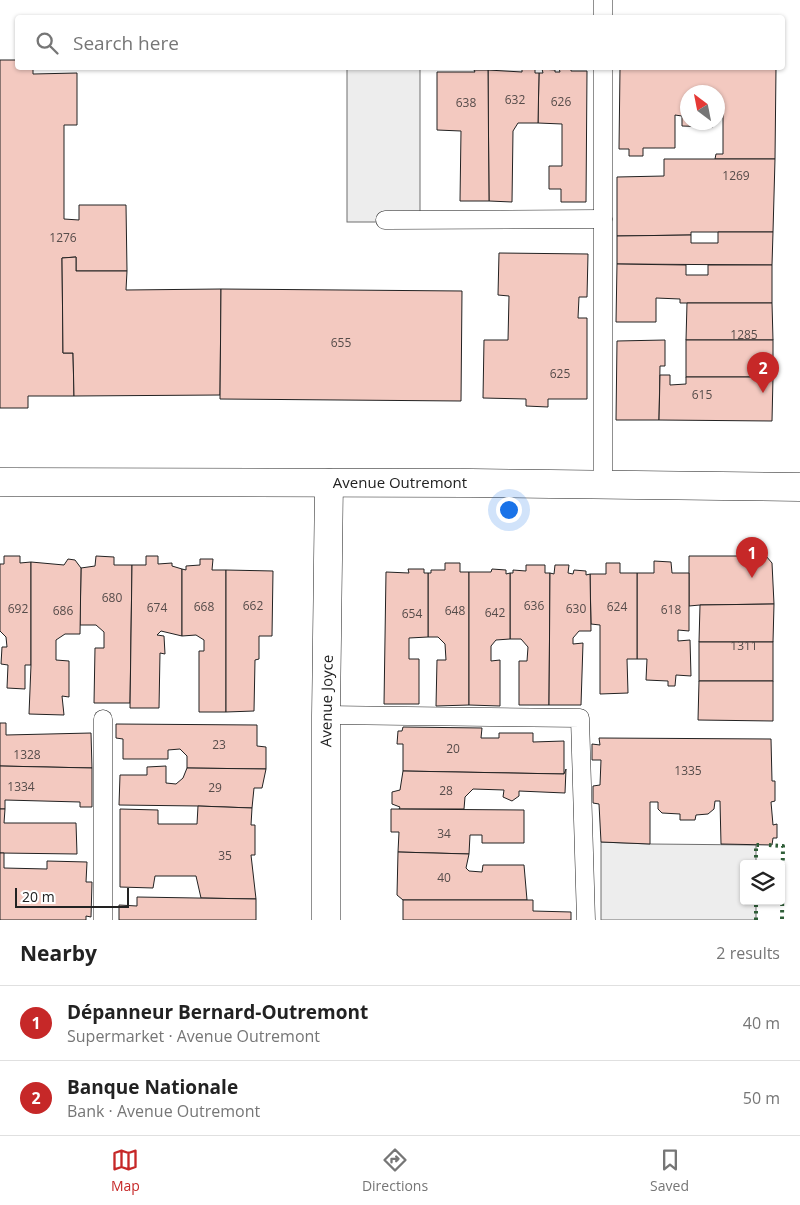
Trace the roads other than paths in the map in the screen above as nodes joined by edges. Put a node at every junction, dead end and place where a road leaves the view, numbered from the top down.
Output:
1 (603, 0) edge
2 (603, 15) edge
3 (603, 70) edge
4 (603, 219) junction
5 (385, 220) dead end
6 (0, 482) edge
7 (329, 483) junction
8 (603, 484) junction
9 (800, 487) edge
10 (326, 715) junction
11 (103, 719) dead end
12 (103, 920) edge
13 (326, 920) edge
14 (586, 920) edge

1 - 2 lane
3 - 4 lane
4 - 5 lane
4 - 8 lane
6 - 7 street, Avenue Outremont
7 - 8 street, Avenue Outremont
7 - 10 street, Avenue Joyce
8 - 9 street, Avenue Outremont
10 - 13 street, Avenue Joyce
10 - 14 lane
11 - 12 lane

